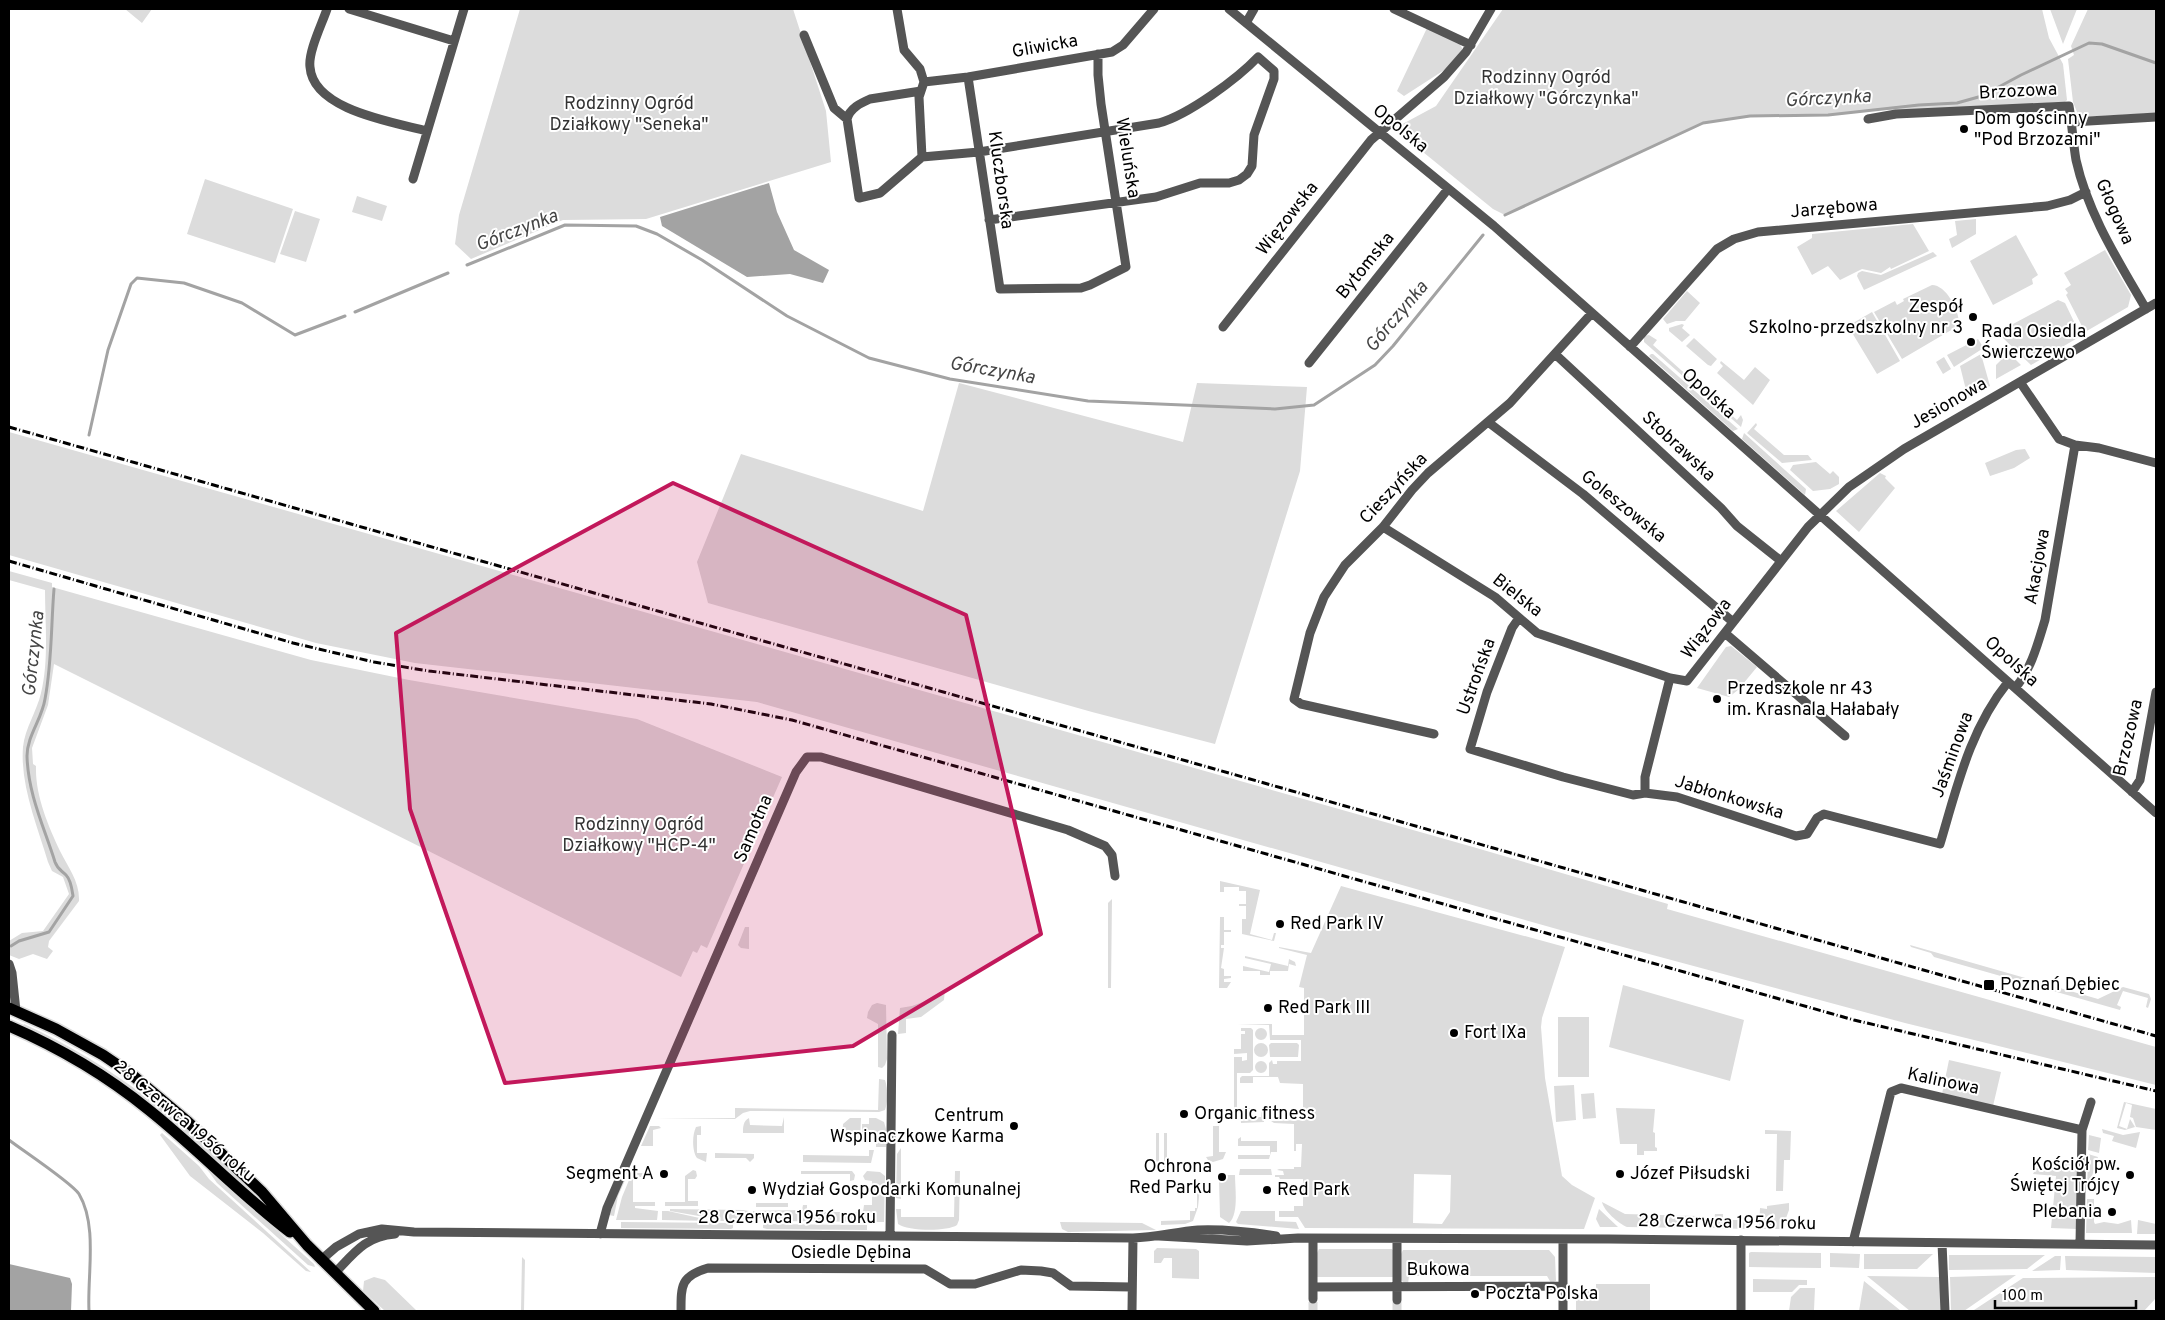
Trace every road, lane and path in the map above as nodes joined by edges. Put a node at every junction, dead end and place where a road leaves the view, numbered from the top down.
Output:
1 (327, 9) edge
2 (349, 9) edge
3 (464, 9) edge
4 (897, 9) edge
5 (1154, 9) edge
6 (1229, 9) edge
7 (1254, 9) edge
8 (1394, 9) edge
9 (1491, 9) edge
10 (1246, 23) junction
11 (804, 35) dead end
12 (454, 41) junction
13 (1471, 45) junction
14 (1098, 54) junction
15 (968, 77) junction
16 (924, 82) junction
17 (921, 91) junction
18 (2156, 117) edge
19 (847, 119) junction
20 (1868, 119) dead end
21 (2072, 122) junction
22 (1106, 130) junction
23 (427, 131) junction
24 (1380, 133) junction
25 (979, 152) junction
26 (922, 157) junction
27 (413, 179) dead end
28 (1448, 189) junction
29 (2086, 192) junction
30 (1118, 203) junction
31 (989, 220) junction
32 (1000, 289) joint
33 (2156, 303) edge
34 (2146, 309) junction
35 (1592, 313) junction
36 (1223, 327) dead end
37 (1630, 347) junction
38 (1555, 354) junction
39 (1309, 363) dead end
40 (2020, 382) junction
41 (1488, 422) junction
42 (2075, 445) junction
43 (2156, 463) edge
44 (1819, 514) junction
45 (1383, 527) junction
46 (1781, 562) junction
47 (1520, 618) junction
48 (1734, 622) junction
49 (1726, 634) junction
50 (1670, 678) junction
51 (2011, 685) junction
52 (2156, 692) edge
53 (1434, 734) dead end
54 (1845, 736) dead end
55 (1470, 749) joint
56 (2132, 792) junction
57 (1645, 793) junction
58 (2156, 813) edge
59 (1940, 844) joint
60 (1115, 876) dead end
61 (9, 964) edge
62 (11, 981) edge
63 (12, 1009) edge
64 (9, 1026) edge
65 (892, 1035) dead end
66 (2091, 1102) dead end
67 (2082, 1130) junction
68 (414, 1232) junction
69 (600, 1234) junction
70 (890, 1236) junction
71 (1133, 1238) junction
72 (1313, 1239) junction
73 (1397, 1239) junction
74 (1563, 1239) junction
75 (1741, 1240) junction
76 (304, 1242) junction
77 (1852, 1242) junction
78 (1942, 1243) junction
79 (2080, 1244) junction
80 (2156, 1245) edge
81 (321, 1260) junction
82 (335, 1273) junction
83 (1563, 1286) junction
84 (1132, 1287) junction
85 (1313, 1287) junction
86 (1397, 1287) junction
87 (1313, 1299) tunnel mouth
88 (1397, 1300) tunnel mouth
89 (374, 1311) edge
90 (681, 1311) edge
91 (1132, 1311) edge
92 (1563, 1311) edge
93 (1741, 1311) edge
94 (1945, 1311) edge

1 - 23 street
2 - 12 street
3 - 12 street
4 - 16 street
5 - 14 street, Gliwicka
6 - 10 street, Opolska
7 - 10 street
8 - 13 street
9 - 13 street, Więzowska
10 - 24 street, Opolska
11 - 19 street
12 - 23 street
13 - 24 street, Więzowska
14 - 15 street, Gliwicka
14 - 22 street, Wieluńska
15 - 16 street, Gliwicka
15 - 25 street, Kluczborska
16 - 17 street
17 - 19 street
17 - 26 street
18 - 21 street, Brzozowa
19 - 26 street
20 - 21 street, Brzozowa
21 - 29 street, Głogowa
22 - 25 street
22 - 30 street, Wieluńska
22 - 30 street
23 - 27 street
24 - 28 street, Opolska
24 - 36 street, Więzowska
25 - 26 street
25 - 31 street, Kluczborska
28 - 35 street, Opolska
28 - 39 street, Bytomska
29 - 34 street, Głogowa
29 - 37 street, Jarzębowa
30 - 31 street
30 - 32 street, Wieluńska
31 - 32 street, Kluczborska
33 - 34 street, Jesionowa
34 - 40 street, Jesionowa
35 - 37 street, Opolska
35 - 38 street, Cieszyńska
37 - 44 street, Opolska
38 - 41 street, Cieszyńska
38 - 46 street, Stobrawska
40 - 42 street
40 - 44 street, Jesionowa
41 - 45 street, Cieszyńska
41 - 48 street, Goleszowska
42 - 43 street
42 - 51 street, Akacjowa
44 - 46 street, Wiązowa
44 - 51 street, Opolska
45 - 47 street, Bielska
45 - 53 street, Cieszyńska
46 - 48 street, Wiązowa
47 - 50 street, Bielska
47 - 55 street, Ustrońska
48 - 49 street, Wiązowa
49 - 50 street, Wiązowa
49 - 54 street
50 - 57 street
51 - 56 street, Opolska
51 - 59 street, Jaśminowa
52 - 56 street, Brzozowa
55 - 57 street, Jabłonkowska
56 - 58 street, Opolska
57 - 59 street, Jabłonkowska
60 - 69 street, Samotna
61 - 62 street
62 - 63 street
63 - 64 main road
63 - 76 main road, 28 Czerwca 1956 roku
64 - 76 main road, 28 Czerwca 1956 roku
65 - 70 street
66 - 67 street
67 - 77 street, Kalinowa
67 - 79 street
68 - 69 street, 28 Czerwca 1956 roku
68 - 81 street, 28 Czerwca 1956 roku
68 - 82 street, 28 Czerwca 1956 roku
69 - 70 street, 28 Czerwca 1956 roku
70 - 71 street, 28 Czerwca 1956 roku
71 - 72 street, 28 Czerwca 1956 roku
71 - 84 street
72 - 73 street, 28 Czerwca 1956 roku
72 - 85 street
73 - 74 street, 28 Czerwca 1956 roku
73 - 86 street
74 - 75 street, 28 Czerwca 1956 roku
74 - 83 street
75 - 77 street, 28 Czerwca 1956 roku
75 - 93 street
76 - 81 main road, 28 Czerwca 1956 roku
77 - 78 street, 28 Czerwca 1956 roku
78 - 79 street, 28 Czerwca 1956 roku
78 - 94 street
79 - 80 street, 28 Czerwca 1956 roku
81 - 82 main road, 28 Czerwca 1956 roku
82 - 89 main road
83 - 86 street, Bukowa
83 - 92 street
84 - 90 street, Osiedle Dębina
84 - 91 street
85 - 86 street, Bukowa
85 - 87 street
86 - 88 street

